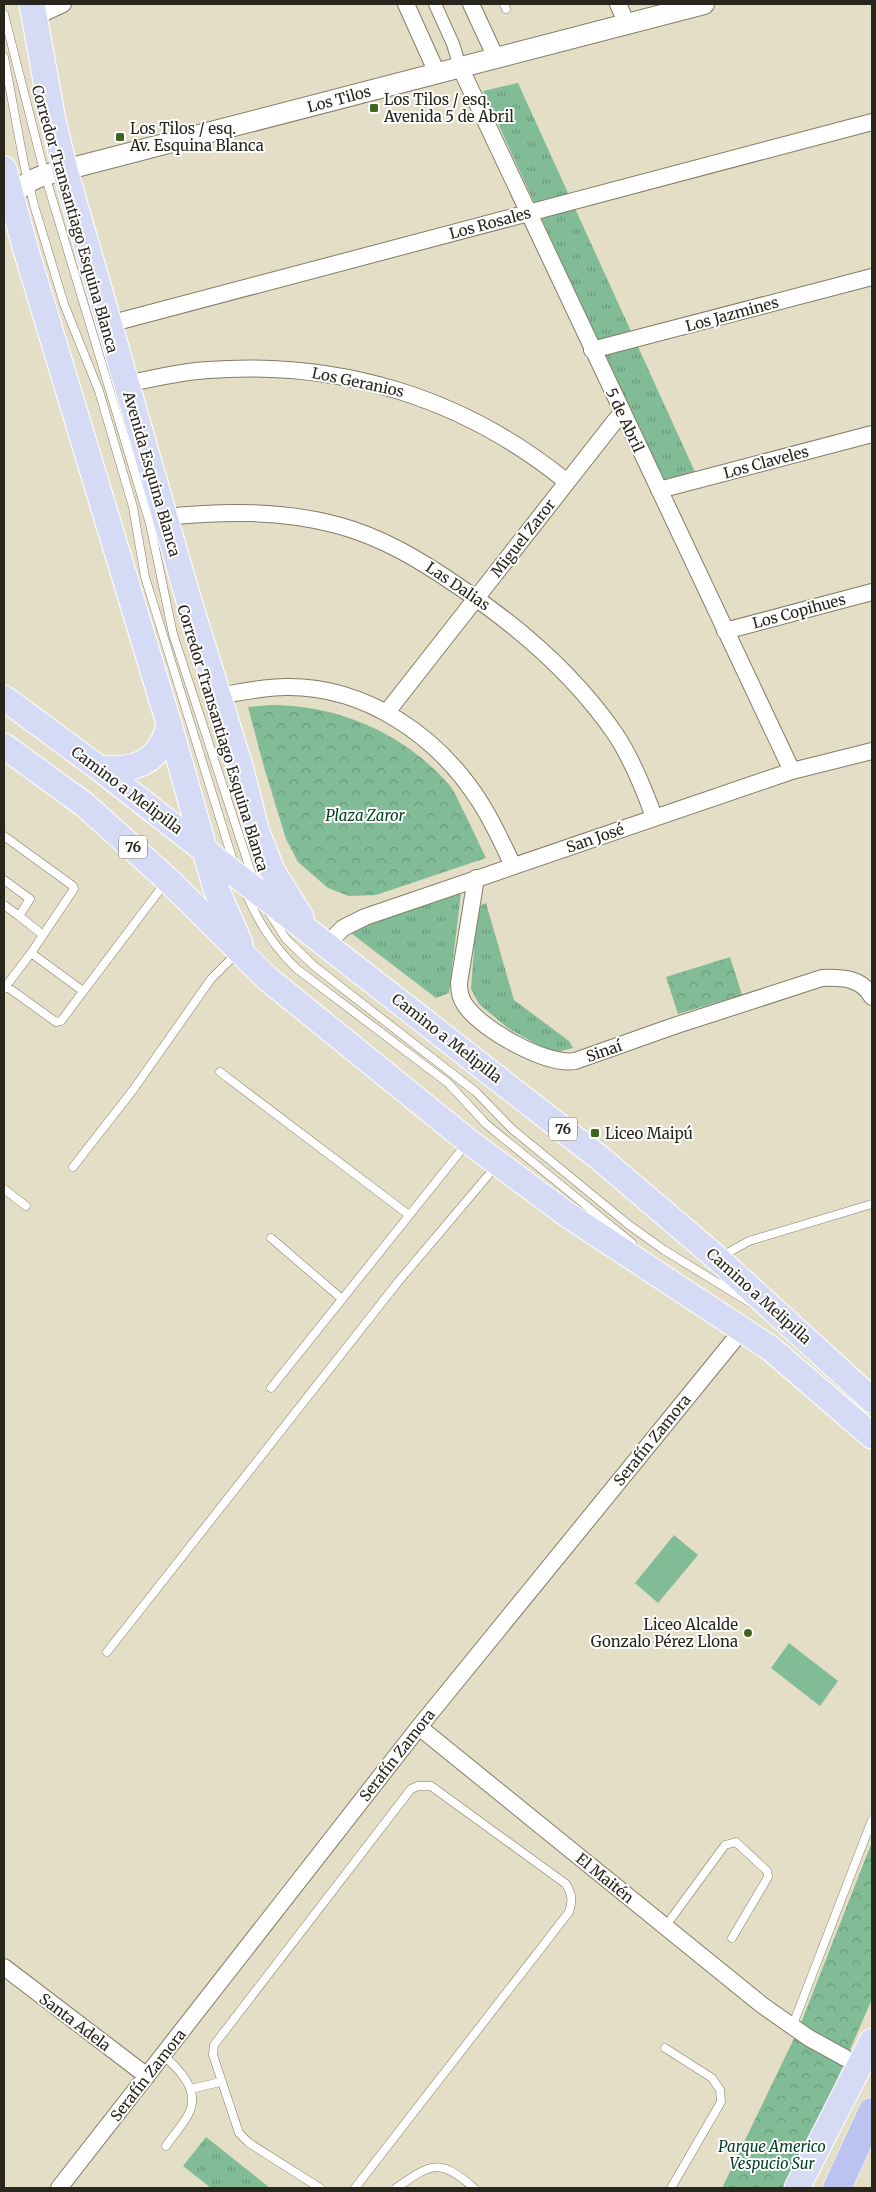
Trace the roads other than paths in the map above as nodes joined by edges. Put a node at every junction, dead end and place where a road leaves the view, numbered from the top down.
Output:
1 (63, 4) edge
2 (406, 4) edge
3 (435, 4) edge
4 (471, 4) edge
5 (618, 4) edge
6 (704, 4) edge
7 (33, 10) edge
8 (4, 14) edge
9 (628, 24) junction
10 (4, 57) edge
11 (496, 58) junction
12 (460, 67) junction
13 (438, 73) junction
14 (872, 122) edge
15 (4, 169) edge
16 (37, 182) junction
17 (527, 213) junction
18 (872, 277) edge
19 (108, 324) junction
20 (592, 350) junction
21 (126, 384) junction
22 (622, 412) junction
23 (872, 434) edge
24 (567, 482) junction
25 (659, 490) junction
26 (165, 517) junction
27 (872, 592) edge
28 (476, 598) junction
29 (725, 631) junction
30 (219, 696) junction
31 (4, 698) edge
32 (387, 712) junction
33 (169, 724) junction
34 (4, 746) edge
35 (872, 750) edge
36 (99, 768) junction
37 (792, 771) junction
38 (654, 817) junction
39 (4, 836) edge
40 (204, 850) junction
41 (513, 866) junction
42 (476, 878) junction
43 (168, 879) junction
44 (4, 880) edge
45 (249, 884) junction
46 (4, 905) edge
47 (19, 916) junction
48 (43, 935) junction
49 (319, 938) junction
50 (31, 953) junction
51 (244, 958) junction
52 (5, 987) edge
53 (83, 991) junction
54 (872, 997) edge
55 (220, 1072) dead end
56 (468, 1141) junction
57 (498, 1164) junction
58 (73, 1166) dead end
59 (4, 1189) edge
60 (872, 1204) edge
61 (26, 1206) dead end
62 (409, 1215) junction
63 (271, 1238) dead end
64 (635, 1246) dead end
65 (650, 1258) dead end
66 (718, 1259) junction
67 (342, 1299) junction
68 (742, 1329) junction
69 (806, 1339) junction
70 (271, 1388) dead end
71 (869, 1396) edge
72 (872, 1436) edge
73 (107, 1652) dead end
74 (419, 1727) junction
75 (872, 1820) edge
76 (665, 1927) junction
77 (732, 1938) dead end
78 (4, 1967) edge
79 (792, 2027) junction
80 (872, 2041) edge
81 (665, 2048) dead end
82 (163, 2055) junction
83 (860, 2066) junction
84 (147, 2076) junction
85 (220, 2082) junction
86 (191, 2089) junction
87 (872, 2112) edge
88 (166, 2146) dead end
89 (60, 2188) edge
90 (320, 2188) edge
91 (355, 2188) edge
92 (396, 2188) edge
93 (474, 2188) edge
94 (671, 2188) edge
95 (797, 2188) edge
96 (837, 2188) edge

1 - 7 street
2 - 13 street
3 - 12 street
4 - 11 street
5 - 9 street
6 - 9 street, Los Tilos
7 - 16 main road, Avenida Esquina Blanca
8 - 16 lane, Corredor Transantiago Esquina Blanca
9 - 11 street, Los Tilos
10 - 16 lane, Corredor Transantiago Esquina Blanca
11 - 12 street, Los Tilos
12 - 13 street, Los Tilos
12 - 17 street, 5 de Abril
13 - 16 street, Los Tilos
14 - 17 street, Los Rosales
15 - 16 main road, Avenida Esquina Blanca
16 - 19 main road, Avenida Esquina Blanca
16 - 33 main road, Avenida Esquina Blanca
16 - 45 lane, Corredor Transantiago Esquina Blanca
16 - 45 lane, Corredor Transantiago Esquina Blanca
17 - 19 street, Los Rosales
17 - 20 street, 5 de Abril
18 - 20 street, Los Jazmines
19 - 21 main road, Avenida Esquina Blanca
20 - 22 street, 5 de Abril
21 - 24 street, Los Geranios
21 - 26 main road, Avenida Esquina Blanca
22 - 24 street, Miguel Zaror
22 - 25 street, 5 de Abril
23 - 25 street, Los Claveles
24 - 28 street, Miguel Zaror
25 - 29 street, 5 de Abril
26 - 28 street, Las Dalias
26 - 30 main road, Avenida Esquina Blanca
27 - 29 street, Los Copihues
28 - 32 street, Miguel Zaror
28 - 38 street, Las Dalias
29 - 37 street, 5 de Abril
30 - 32 street
30 - 49 main road, Avenida Esquina Blanca
31 - 36 main road, Camino a Melipilla / 76
32 - 41 street
33 - 36 main road
33 - 40 main road, Avenida Esquina Blanca
34 - 43 main road, Camino a Melipilla / 76
35 - 37 street, San José
36 - 40 main road, Camino a Melipilla / 76
37 - 38 street, San José
38 - 41 street, San José
39 - 48 lane
40 - 45 main road, Camino a Melipilla / 76
40 - 51 main road, Avenida Esquina Blanca
41 - 42 street, San José
42 - 49 street, San José
42 - 54 street, Sinaí
43 - 51 main road, Camino a Melipilla / 76
43 - 53 lane
44 - 47 lane
45 - 49 main road, Camino a Melipilla / 76
45 - 64 lane
45 - 69 lane
46 - 47 lane
47 - 48 lane
48 - 50 lane
49 - 66 main road, Camino a Melipilla / 76
50 - 52 lane
50 - 53 lane
51 - 56 main road, Camino a Melipilla / 76
51 - 58 lane
52 - 53 lane
55 - 62 lane
56 - 57 main road, Camino a Melipilla / 76
56 - 62 lane
57 - 68 main road, Camino a Melipilla / 76
57 - 73 lane
59 - 61 lane
60 - 66 lane
62 - 67 lane
63 - 67 lane
65 - 68 lane
66 - 69 main road, Camino a Melipilla / 76
67 - 70 lane
68 - 72 main road, Camino a Melipilla / 76
68 - 74 street, Serafín Zamora
69 - 71 main road, Camino a Melipilla / 76
74 - 76 street, El Maitén
74 - 82 street, Serafín Zamora
75 - 79 lane
76 - 77 lane
76 - 79 street, El Maitén
78 - 84 street, Santa Adela
79 - 83 street, El Maitén
80 - 83 main road
81 - 94 lane
82 - 84 street, Serafín Zamora
82 - 86 lane
83 - 95 main road
84 - 89 street, Serafín Zamora
85 - 86 lane
85 - 90 lane
85 - 91 lane
86 - 88 lane
87 - 96 highway
92 - 93 lane

